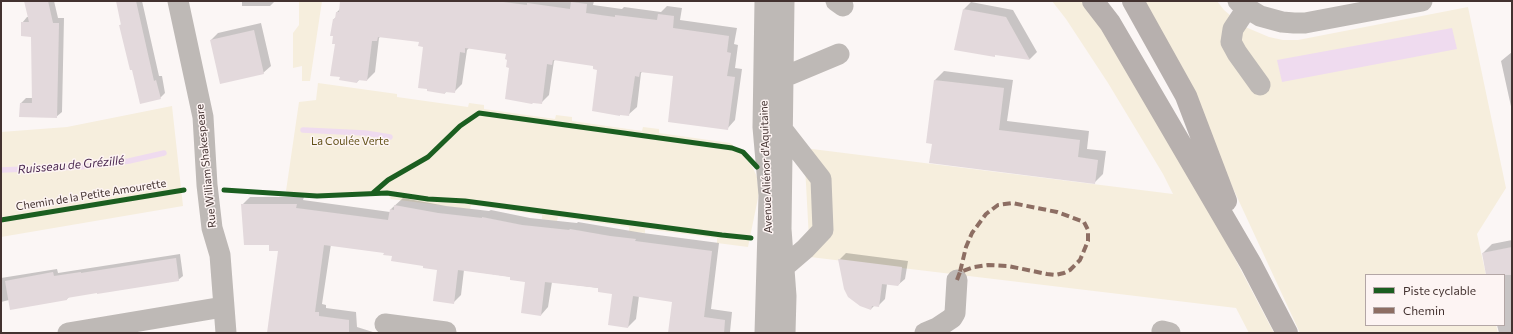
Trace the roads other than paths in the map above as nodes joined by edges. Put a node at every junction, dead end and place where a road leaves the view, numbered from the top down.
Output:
1 (178, 1) edge
2 (765, 1) edge
3 (784, 1) edge
4 (1093, 1) edge
5 (1133, 1) edge
6 (1422, 1) edge
7 (1243, 4) edge
8 (839, 54) dead end
9 (784, 77) junction
10 (1260, 85) dead end
11 (782, 129) junction
12 (1251, 264) junction
13 (784, 267) junction
14 (957, 280) dead end
15 (224, 309) junction
16 (385, 324) dead end
17 (102, 330) edge
18 (68, 333) edge
19 (226, 333) edge
20 (238, 333) edge
21 (450, 333) edge
22 (765, 333) edge
23 (785, 333) edge
24 (925, 333) edge
25 (1287, 333) edge

1 - 15 street, Rue William Shakespeare
2 - 22 street, Avenue Aliénor d'Aquitaine
3 - 9 street, Avenue Aliénor d'Aquitaine
4 - 12 main road
5 - 12 main road
6 - 7 street
7 - 10 street
8 - 9 street
9 - 11 street, Avenue Aliénor d'Aquitaine
11 - 13 street, Avenue Aliénor d'Aquitaine
11 - 13 street
12 - 25 main road
13 - 23 street, Avenue Aliénor d'Aquitaine
14 - 24 street
15 - 17 street
15 - 19 street, Rue William Shakespeare
15 - 20 street
16 - 21 street
17 - 18 street

